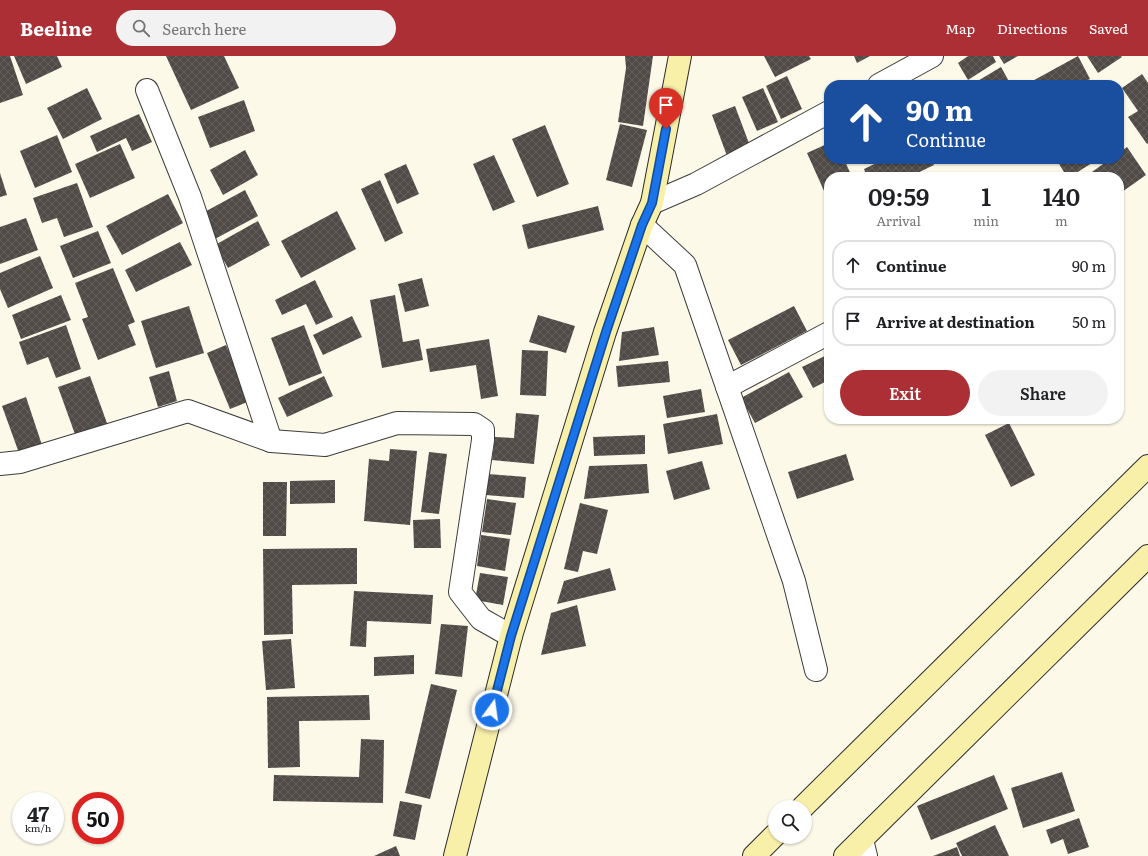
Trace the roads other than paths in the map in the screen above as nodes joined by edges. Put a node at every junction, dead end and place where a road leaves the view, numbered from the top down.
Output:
1 (680, 56) edge
2 (932, 56) edge
3 (888, 80) edge
4 (147, 90) dead end
5 (824, 115) edge
6 (652, 203) junction
7 (642, 225) junction
8 (824, 336) edge
9 (727, 387) junction
10 (271, 441) junction
11 (0, 464) edge
12 (1148, 466) edge
13 (1148, 556) edge
14 (511, 636) junction
15 (816, 670) dead end
16 (810, 800) edge
17 (768, 842) edge
18 (864, 848) edge
19 (455, 856) edge
20 (754, 856) edge
21 (845, 856) edge

1 - 6 street
2 - 3 street
4 - 10 street
5 - 6 street
6 - 7 street
7 - 9 street
7 - 14 street
8 - 9 street
9 - 15 street
10 - 11 street
10 - 14 street
12 - 16 street
13 - 18 street
14 - 19 street
17 - 20 street
18 - 21 street

